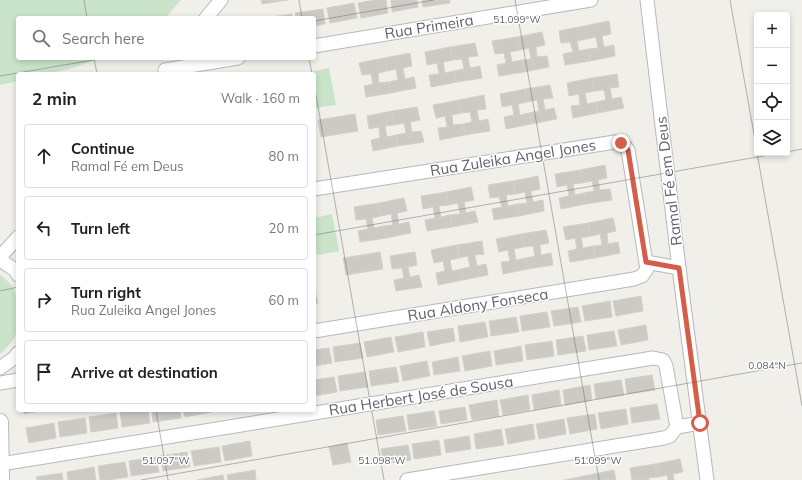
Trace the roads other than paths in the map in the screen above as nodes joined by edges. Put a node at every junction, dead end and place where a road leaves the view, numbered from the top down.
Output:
1 (221, 0) edge
2 (591, 0) edge
3 (647, 0) edge
4 (208, 16) edge
5 (316, 46) edge
6 (172, 60) edge
7 (227, 60) edge
8 (163, 72) edge
9 (316, 190) edge
10 (16, 239) edge
11 (0, 257) edge
12 (0, 260) edge
13 (646, 262) junction
14 (679, 268) junction
15 (16, 272) edge
16 (642, 276) joint
17 (316, 331) edge
18 (16, 356) edge
19 (0, 368) edge
20 (16, 380) edge
21 (0, 382) edge
22 (0, 422) edge
23 (700, 423) junction
24 (677, 427) junction
25 (1, 472) edge
26 (407, 480) edge
27 (707, 480) edge

1 - 4 street
2 - 5 street, Rua Primeira
3 - 14 street, Ramal Fé em Deus
6 - 8 street
7 - 8 street
9 - 13 street, Rua Zuleika Angel Jones
10 - 11 street
12 - 15 street
13 - 14 street
13 - 16 street, Rua Zuleika Angel Jones
14 - 23 street, Ramal Fé em Deus
16 - 17 street, Rua Aldony Fonseca
18 - 19 street
20 - 21 street
22 - 25 street
23 - 24 street
23 - 27 street, Ramal Fé em Deus
24 - 25 street, Rua Herbert José de Sousa
24 - 26 street

